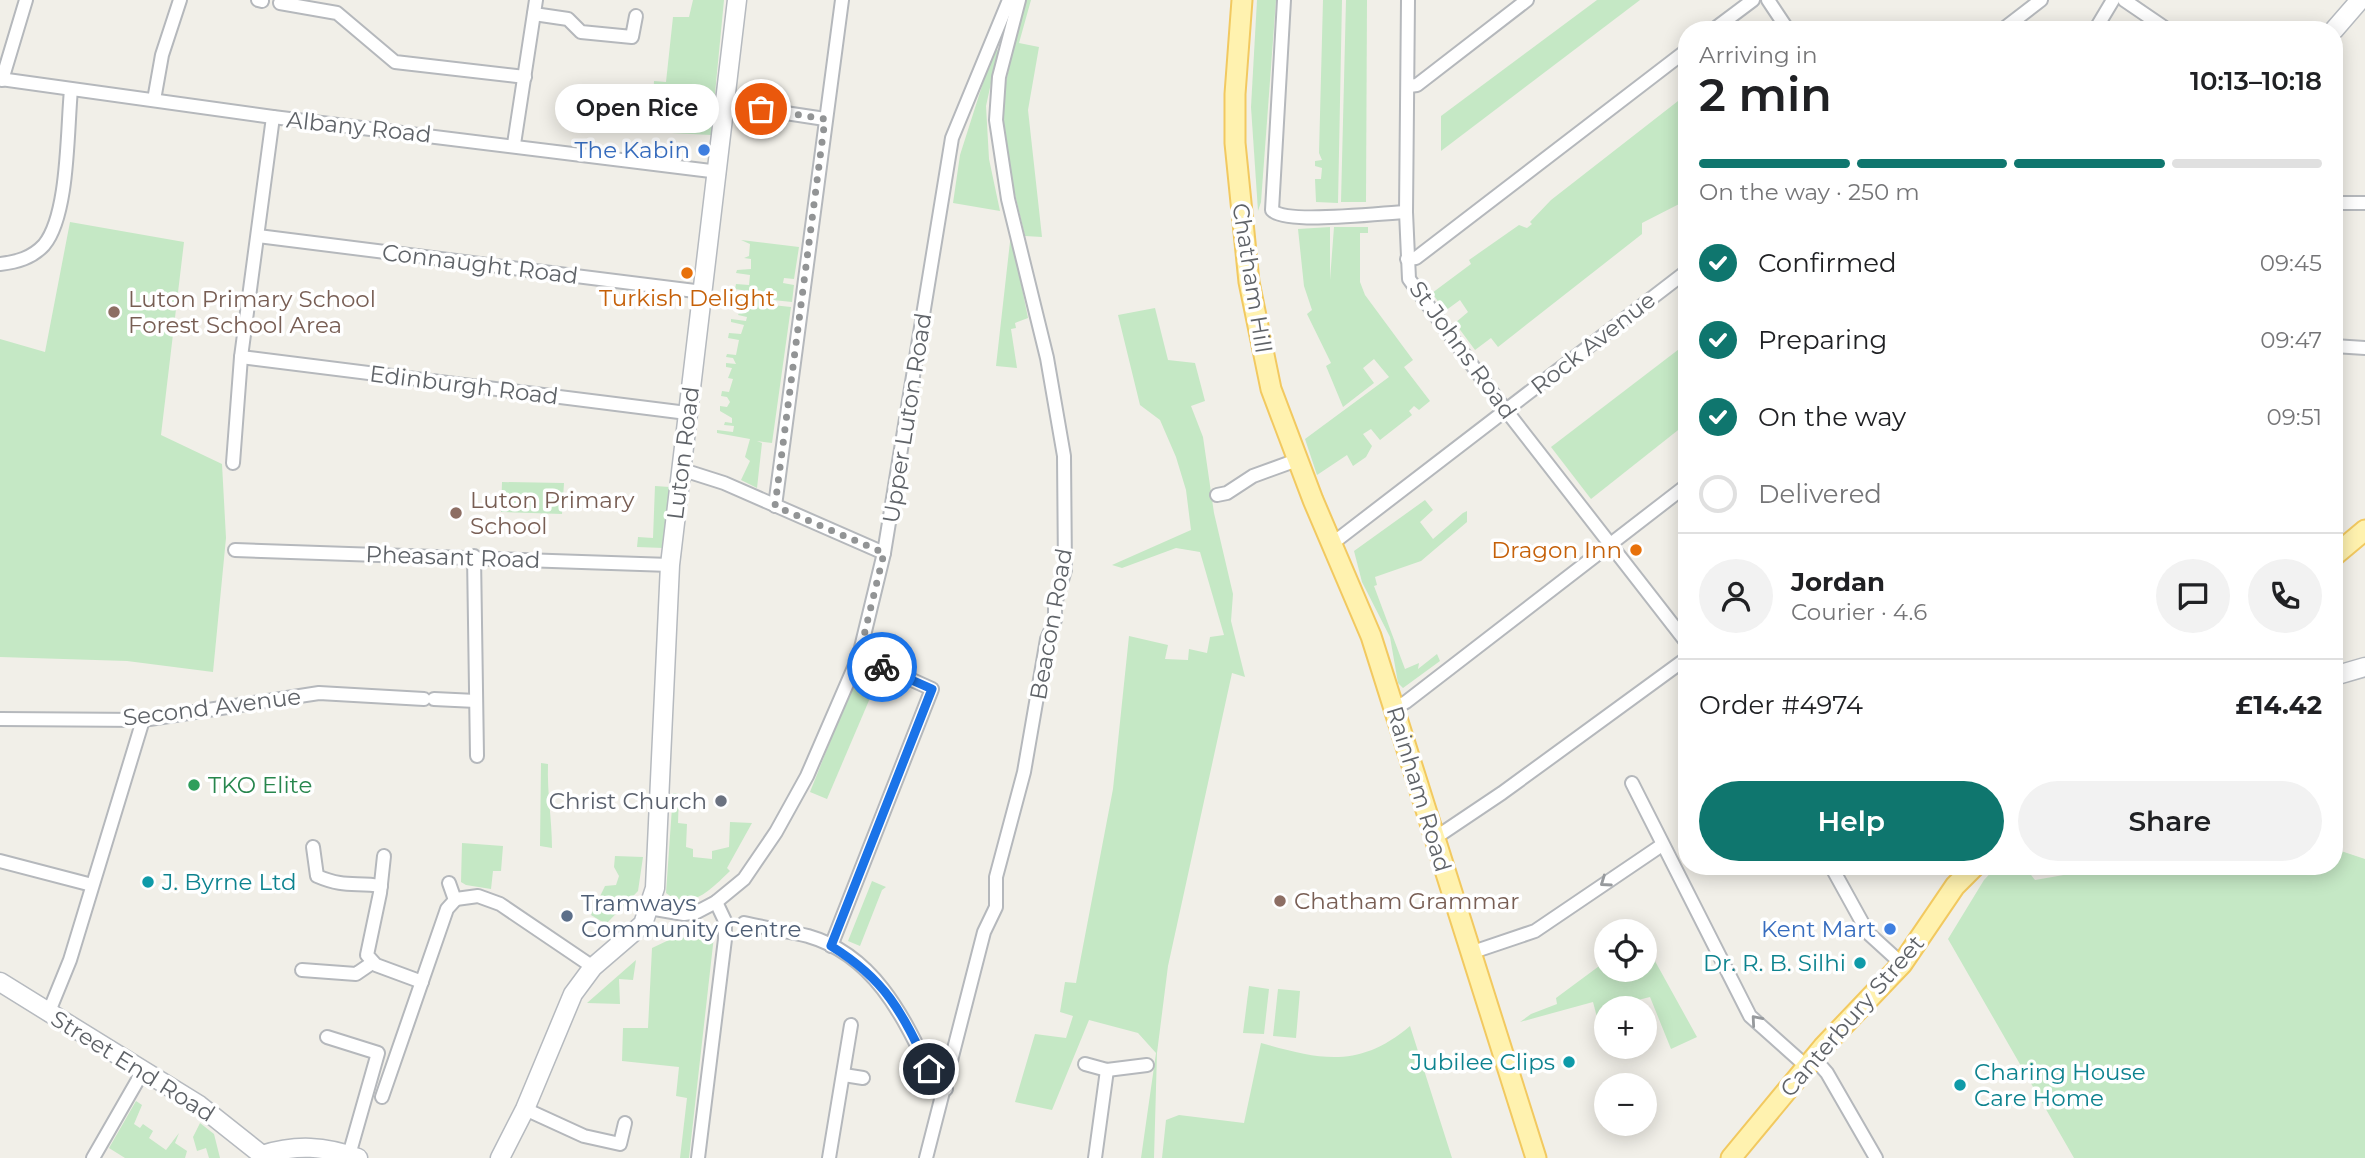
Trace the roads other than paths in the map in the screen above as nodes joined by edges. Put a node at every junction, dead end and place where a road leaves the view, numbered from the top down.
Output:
1 (26, 0) edge
2 (180, 0) edge
3 (536, 0) edge
4 (737, 0) edge
5 (842, 0) edge
6 (1009, 0) edge
7 (1019, 0) edge
8 (1242, 0) edge
9 (1284, 0) edge
10 (1408, 0) edge
11 (1527, 0) edge
12 (1753, 0) edge
13 (1768, 0) edge
14 (2041, 0) edge
15 (2113, 0) edge
16 (2124, 0) edge
17 (280, 3) dead end
18 (2360, 7) edge
19 (534, 14) junction
20 (636, 16) dead end
21 (1725, 21) edge
22 (1782, 21) edge
23 (2014, 21) edge
24 (2101, 21) edge
25 (2155, 21) edge
26 (2343, 22) edge
27 (1678, 57) edge
28 (525, 77) junction
29 (1, 80) edge
30 (1409, 86) junction
31 (71, 90) junction
32 (154, 100) junction
33 (726, 104) junction
34 (273, 117) junction
35 (825, 119) junction
36 (514, 144) junction
37 (719, 172) junction
38 (2343, 203) edge
39 (2365, 203) edge
40 (1406, 212) junction
41 (258, 236) junction
42 (1407, 259) junction
43 (0, 264) edge
44 (1678, 278) edge
45 (702, 292) junction
46 (2343, 346) edge
47 (2365, 348) edge
48 (241, 357) junction
49 (1506, 410) junction
50 (687, 412) junction
51 (1297, 460) junction
52 (233, 463) dead end
53 (680, 469) junction
54 (1678, 492) edge
55 (1217, 495) dead end
56 (775, 506) junction
57 (2365, 530) edge
58 (1333, 543) junction
59 (1610, 545) junction
60 (2343, 548) edge
61 (235, 550) dead end
62 (884, 553) junction
63 (474, 556) junction
64 (670, 565) junction
65 (1678, 632) edge
66 (859, 656) junction
67 (1678, 665) edge
68 (2365, 667) edge
69 (2343, 673) edge
70 (476, 701) junction
71 (1394, 708) junction
72 (0, 719) edge
73 (143, 720) junction
74 (477, 756) dead end
75 (1632, 783) dead end
76 (1435, 838) junction
77 (1662, 845) junction
78 (313, 847) dead end
79 (384, 856) dead end
80 (0, 861) edge
81 (1836, 875) edge
82 (1959, 875) edge
83 (1966, 875) edge
84 (449, 883) dead end
85 (92, 885) junction
86 (381, 886) junction
87 (1955, 886) junction
88 (454, 900) junction
89 (716, 902) junction
90 (649, 908) junction
91 (744, 923) dead end
92 (831, 946) junction
93 (1470, 953) junction
94 (372, 963) junction
95 (1902, 964) junction
96 (593, 967) junction
97 (302, 970) dead end
98 (0, 982) edge
99 (422, 982) junction
100 (48, 1014) junction
101 (851, 1025) dead end
102 (327, 1037) dead end
103 (1810, 1062) junction
104 (1085, 1064) dead end
105 (1147, 1065) dead end
106 (1107, 1070) junction
107 (144, 1071) junction
108 (844, 1074) junction
109 (863, 1078) dead end
110 (946, 1089) junction
111 (382, 1097) dead end
112 (526, 1109) junction
113 (625, 1123) dead end
114 (354, 1156) edge
115 (261, 1157) edge
116 (93, 1158) edge
117 (500, 1158) edge
118 (698, 1158) edge
119 (829, 1158) edge
120 (926, 1158) edge
121 (1095, 1158) edge
122 (1536, 1158) edge
123 (1731, 1158) edge
124 (1876, 1158) edge

1 - 29 street
2 - 32 street
3 - 19 street
4 - 33 street, Luton Road
5 - 35 street
6 - 62 street, Upper Luton Road
7 - 110 street, Beacon Road
8 - 51 main road, Chatham Hill
9 - 40 street
10 - 30 street, St Johns Road
11 - 30 street
12 - 21 street
13 - 22 street
14 - 23 street
15 - 24 street
16 - 25 street
17 - 28 street
18 - 26 street
19 - 20 street
19 - 28 street
27 - 42 street
28 - 36 street
29 - 31 street, Albany Road
30 - 40 street, St Johns Road
31 - 32 street, Albany Road
31 - 43 street
32 - 34 street, Albany Road
33 - 35 street
33 - 37 street, Luton Road
34 - 36 street, Albany Road
34 - 41 street
35 - 56 street
36 - 37 street, Albany Road
37 - 45 street, Luton Road
38 - 39 street
40 - 42 street, St Johns Road
41 - 45 street, Connaught Road
41 - 48 street
42 - 49 street, St Johns Road
44 - 49 street, Rock Avenue
45 - 50 street, Luton Road
46 - 47 street
48 - 50 street, Edinburgh Road
48 - 52 street
49 - 58 street, Rock Avenue
49 - 59 street, St Johns Road
50 - 53 street, Luton Road
51 - 55 street
51 - 58 main road, Chatham Hill
53 - 56 street
53 - 64 street, Luton Road
54 - 59 street
56 - 62 street
57 - 60 main road
58 - 71 main road, Rainham Road
59 - 65 street, St Johns Road
59 - 71 street
61 - 63 street, Pheasant Road
62 - 66 street, Upper Luton Road
63 - 64 street, Pheasant Road
63 - 70 street
64 - 90 street, Luton Road
66 - 89 street, Upper Luton Road
66 - 92 street
67 - 76 street
68 - 69 street
70 - 73 street, Second Avenue
70 - 74 street
71 - 76 main road, Rainham Road
72 - 73 street, Second Avenue
73 - 85 street
75 - 77 street
76 - 93 main road, Rainham Road
77 -> 93 street
103 -> 77 street
78 - 86 street
79 - 86 street
80 - 85 street
81 - 95 street
82 - 87 street, Canterbury Street
83 - 87 main road
84 - 88 street
85 - 100 street
86 - 94 street
87 - 95 main road, Canterbury Street
88 - 96 street
88 - 99 street
89 - 90 street, Upper Luton Road
89 - 118 street
90 - 96 street
91 - 92 street
92 - 110 street
93 - 122 main road, Rainham Road
94 - 97 street
94 - 99 street
95 - 103 main road, Canterbury Street
96 - 112 street
98 - 100 street, Street End Road
99 - 111 street
100 - 107 street, Street End Road
101 - 108 street
102 - 114 street
103 - 123 main road, Canterbury Street
103 - 124 street
104 - 106 street
105 - 106 street
106 - 121 street
107 - 115 street, Street End Road
107 - 116 street
108 - 109 street
108 - 119 street
110 - 120 street, Beacon Road
112 - 113 street
112 - 117 street
114 - 115 street

